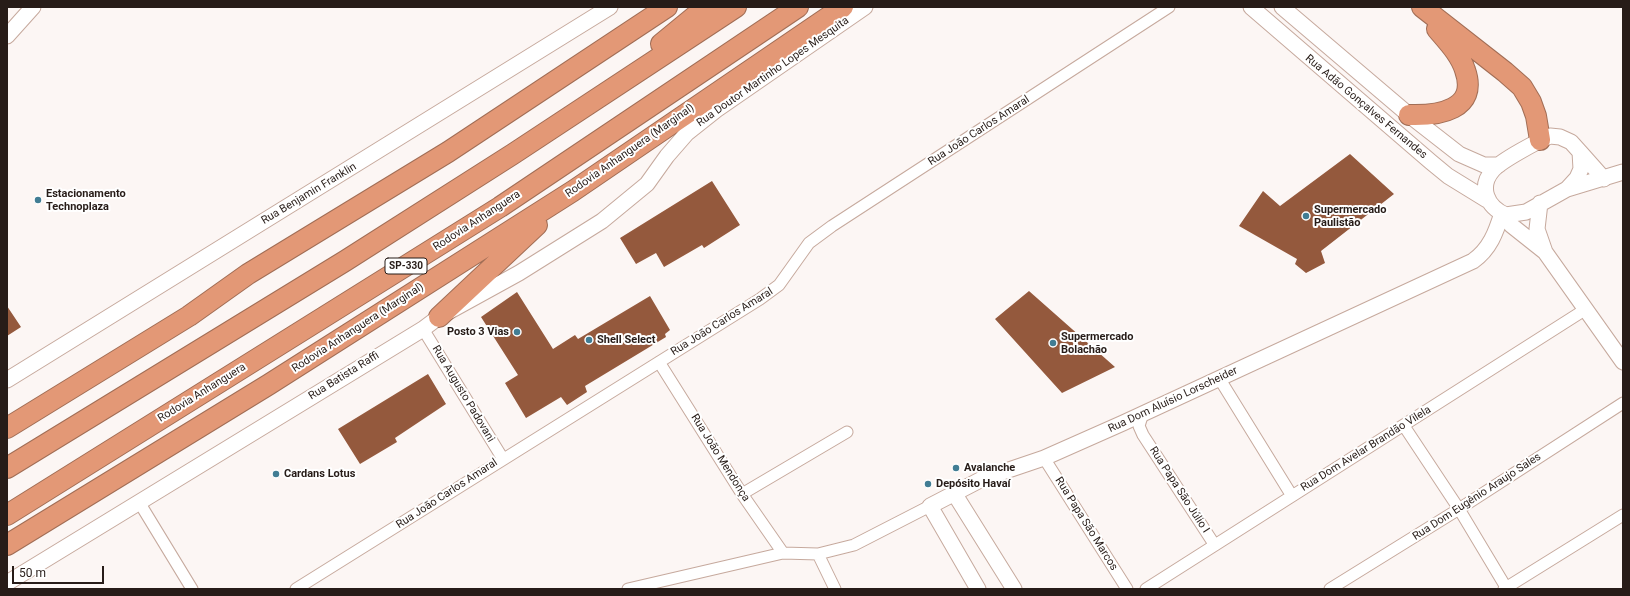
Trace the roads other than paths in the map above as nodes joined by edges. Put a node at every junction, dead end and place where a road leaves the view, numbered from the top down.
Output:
1 (33, 7) edge
2 (610, 7) edge
3 (667, 7) edge
4 (706, 7) edge
5 (736, 7) edge
6 (798, 7) edge
7 (843, 7) edge
8 (865, 7) edge
9 (1169, 7) edge
10 (1250, 7) edge
11 (1282, 7) edge
12 (1420, 7) edge
13 (7, 36) edge
14 (1409, 114) junction
15 (1540, 140) junction
16 (1580, 152) junction
17 (513, 154) junction
18 (667, 156) joint
19 (1499, 166) junction
20 (1623, 172) edge
21 (1604, 178) junction
22 (1567, 189) junction
23 (573, 191) junction
24 (1487, 200) junction
25 (1540, 203) junction
26 (1504, 214) junction
27 (1545, 252) junction
28 (1586, 309) junction
29 (439, 317) junction
30 (423, 329) junction
31 (659, 362) junction
32 (1623, 362) edge
33 (1220, 378) junction
34 (7, 380) edge
35 (1623, 403) edge
36 (1143, 413) junction
37 (1123, 423) junction
38 (1404, 426) junction
39 (72, 427) junction
40 (7, 428) edge
41 (847, 432) dead end
42 (1143, 435) junction
43 (1044, 458) junction
44 (7, 459) edge
45 (503, 459) junction
46 (7, 468) edge
47 (954, 493) junction
48 (742, 494) junction
49 (1292, 496) junction
50 (139, 502) junction
51 (930, 506) junction
52 (1459, 509) junction
53 (7, 515) edge
54 (1623, 515) edge
55 (1214, 544) junction
56 (7, 545) edge
57 (783, 553) junction
58 (818, 554) junction
59 (7, 583) edge
60 (648, 587) edge
61 (192, 589) edge
62 (296, 589) edge
63 (628, 589) edge
64 (835, 589) edge
65 (978, 589) edge
66 (1014, 589) edge
67 (1127, 589) edge
68 (1146, 589) edge
69 (1330, 589) edge
70 (1506, 589) edge

1 - 13 street
2 - 34 street, Rua Benjamin Franklin
3 - 40 highway
4 - 17 highway
5 - 17 highway
6 - 53 highway, Rodovia Anhanguera / SP-330
7 - 23 highway, Rodovia Anhanguera (Marginal)
8 - 18 street, Rua Doutor Martinho Lopes Mesquita
9 - 31 street, Rua João Carlos Amaral
10 - 24 street, Rua Adão Gonçalves Fernandes
11 - 14 street, Rua Adão Gonçalves Fernandes
12 - 14 highway
12 - 15 highway
14 - 19 street, Rua Adão Gonçalves Fernandes
15 - 16 street
15 - 19 street
16 - 21 street
16 - 22 street
17 - 39 highway
18 - 29 street, Rua Batista Raffi
19 - 24 street
20 - 21 street
21 - 22 street
22 - 25 street
23 - 29 highway
23 - 56 highway, Rodovia Anhanguera (Marginal)
24 - 26 street, Rua Adão Gonçalves Fernandes
25 - 26 street
25 - 27 street
26 - 27 street
26 - 33 street, Rua Dom Aluísio Lorscheider
27 - 28 street
28 - 32 street
28 - 38 street, Rua Dom Avelar Brandão Vilela
29 - 30 street, Rua Batista Raffi
30 - 45 street, Rua Augusto Padovani
30 - 50 street, Rua Batista Raffi
31 - 45 street, Rua João Carlos Amaral
31 - 48 street, Rua João Mendonça
33 - 36 street, Rua Dom Aluísio Lorscheider
33 - 49 street
35 - 52 street, Rua Dom Eugênio Araujo Sales
36 - 37 street, Rua Dom Aluísio Lorscheider
36 - 42 street, Rua Papa São Júlio I
37 - 42 street, Rua Papa São Júlio I
37 - 43 street, Rua Dom Aluísio Lorscheider
38 - 49 street, Rua Dom Avelar Brandão Vilela
38 - 52 street
39 - 44 highway
39 - 46 highway
41 - 48 street
42 - 55 street, Rua Papa São Júlio I
43 - 47 street, Rua Dom Aluísio Lorscheider
43 - 67 street, Rua Papa São Marcos
45 - 62 street, Rua João Carlos Amaral
47 - 51 street, Rua Dom Aluísio Lorscheider
47 - 66 street
48 - 57 street, Rua João Mendonça
49 - 55 street, Rua Dom Avelar Brandão Vilela
50 - 59 street, Rua Batista Raffi
50 - 61 street
51 - 58 street, Rua Dom Aluísio Lorscheider
51 - 65 street
52 - 69 street, Rua Dom Eugênio Araujo Sales
52 - 70 street
54 - 70 street
55 - 68 street, Rua Dom Avelar Brandão Vilela
57 - 58 street, Rua Dom Aluísio Lorscheider
57 - 60 street, Rua Dom Aluísio Lorscheider
58 - 64 street
60 - 63 street, Rua Dom Aluísio Lorscheider

